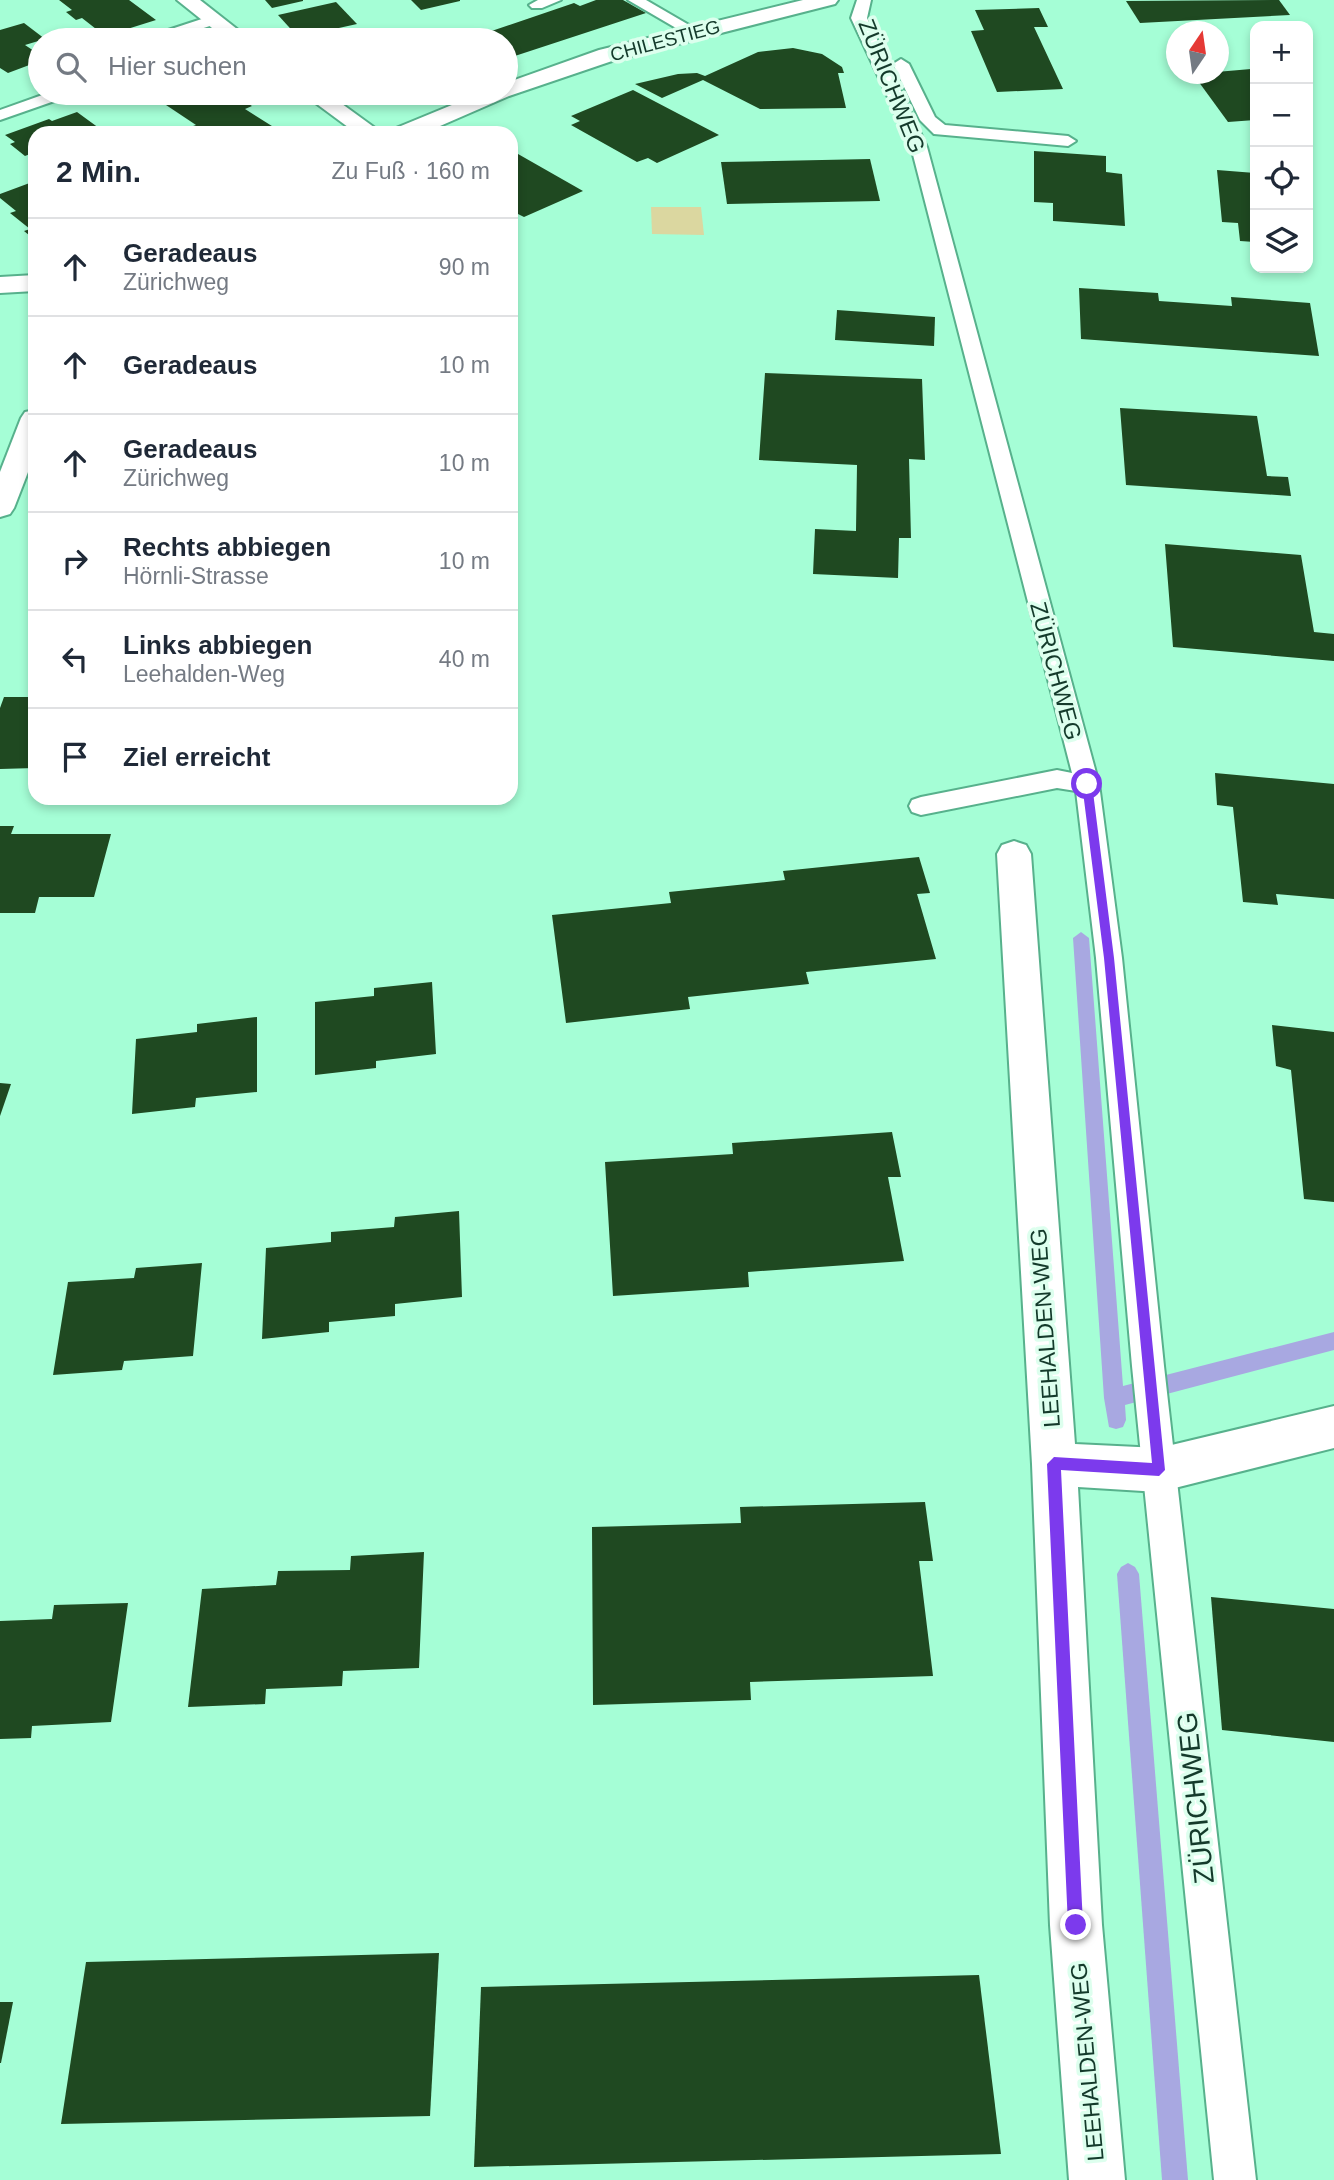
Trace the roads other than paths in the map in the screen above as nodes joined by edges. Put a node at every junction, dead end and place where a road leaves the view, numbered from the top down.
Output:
1 (187, 0) edge
2 (554, 0) edge
3 (635, 0) edge
4 (828, 0) edge
5 (537, 5) dead end
6 (869, 6) edge
7 (214, 20) junction
8 (189, 28) edge
9 (224, 28) edge
10 (693, 32) junction
11 (895, 50) dead end
12 (518, 86) edge
13 (28, 105) edge
14 (330, 105) edge
15 (471, 105) edge
16 (0, 115) edge
17 (917, 120) junction
18 (361, 126) edge
19 (421, 126) edge
20 (1068, 141) dead end
21 (28, 283) edge
22 (0, 285) edge
23 (28, 436) edge
24 (0, 508) edge
25 (1087, 784) junction
26 (921, 806) dead end
27 (1014, 854) dead end
28 (1334, 1427) edge
29 (1054, 1464) junction
30 (1159, 1470) junction
31 (1097, 2180) edge
32 (1235, 2180) edge

1 - 7 street
2 - 5 lane
3 - 10 lane
4 - 10 street, CHILESTIEG
6 - 17 lane, ZÜRICHWEG
7 - 8 lane
7 - 9 street
10 - 12 street, CHILESTIEG
11 - 17 lane
13 - 16 lane
14 - 18 street
15 - 19 street
17 - 20 lane
17 - 25 lane, ZÜRICHWEG
21 - 22 street
23 - 24 street
25 - 26 lane
25 - 30 lane, ZÜRICHWEG
27 - 29 street, LEEHALDEN-WEG
28 - 30 street
29 - 30 street
29 - 31 street, LEEHALDEN-WEG
30 - 32 lane, ZÜRICHWEG

